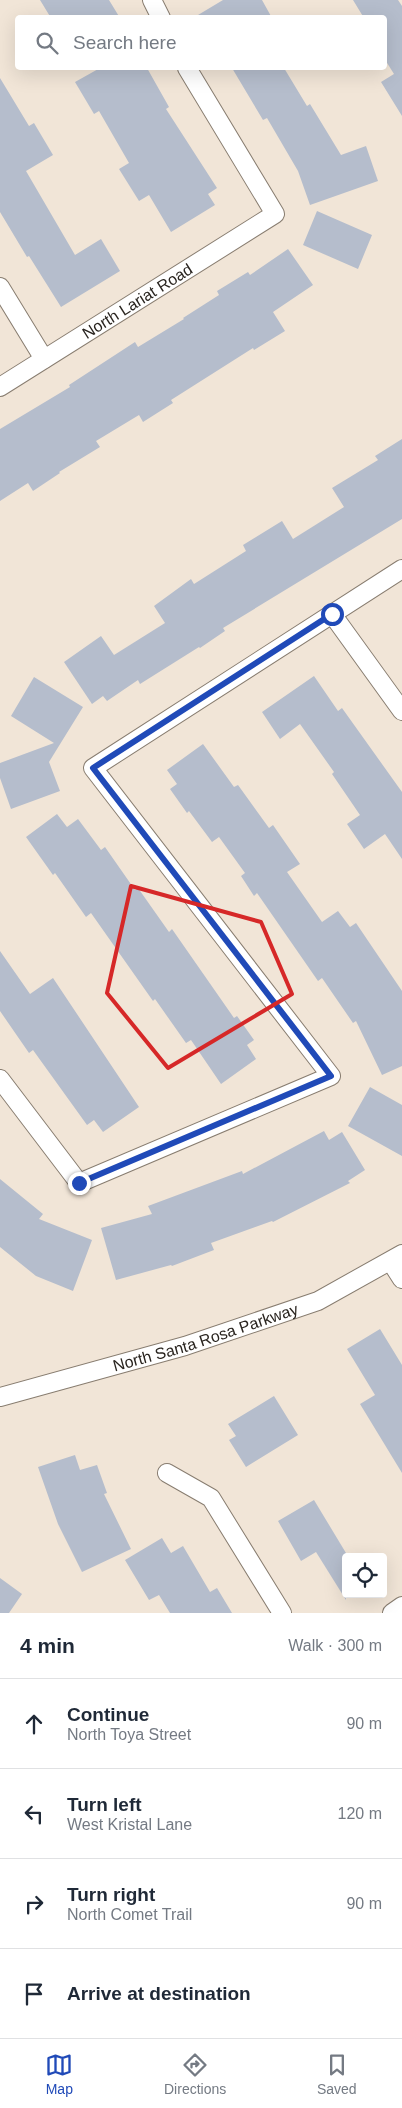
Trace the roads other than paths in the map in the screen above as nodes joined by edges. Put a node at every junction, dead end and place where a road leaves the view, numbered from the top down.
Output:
1 (152, 0) edge
2 (160, 15) edge
3 (188, 70) edge
4 (0, 287) edge
5 (44, 359) junction
6 (0, 387) edge
7 (402, 569) edge
8 (332, 614) junction
9 (402, 711) edge
10 (0, 1079) edge
11 (397, 1258) edge
12 (402, 1279) edge
13 (0, 1397) edge
14 (167, 1473) dead end
15 (402, 1606) edge
16 (282, 1613) edge
17 (392, 1613) edge

1 - 2 street
3 - 5 street, North Lariat Road
4 - 5 street
5 - 6 street, North Lariat Road
7 - 8 street
8 - 9 street
8 - 10 street
11 - 12 street
11 - 13 street, North Santa Rosa Parkway
14 - 16 street
15 - 17 street

